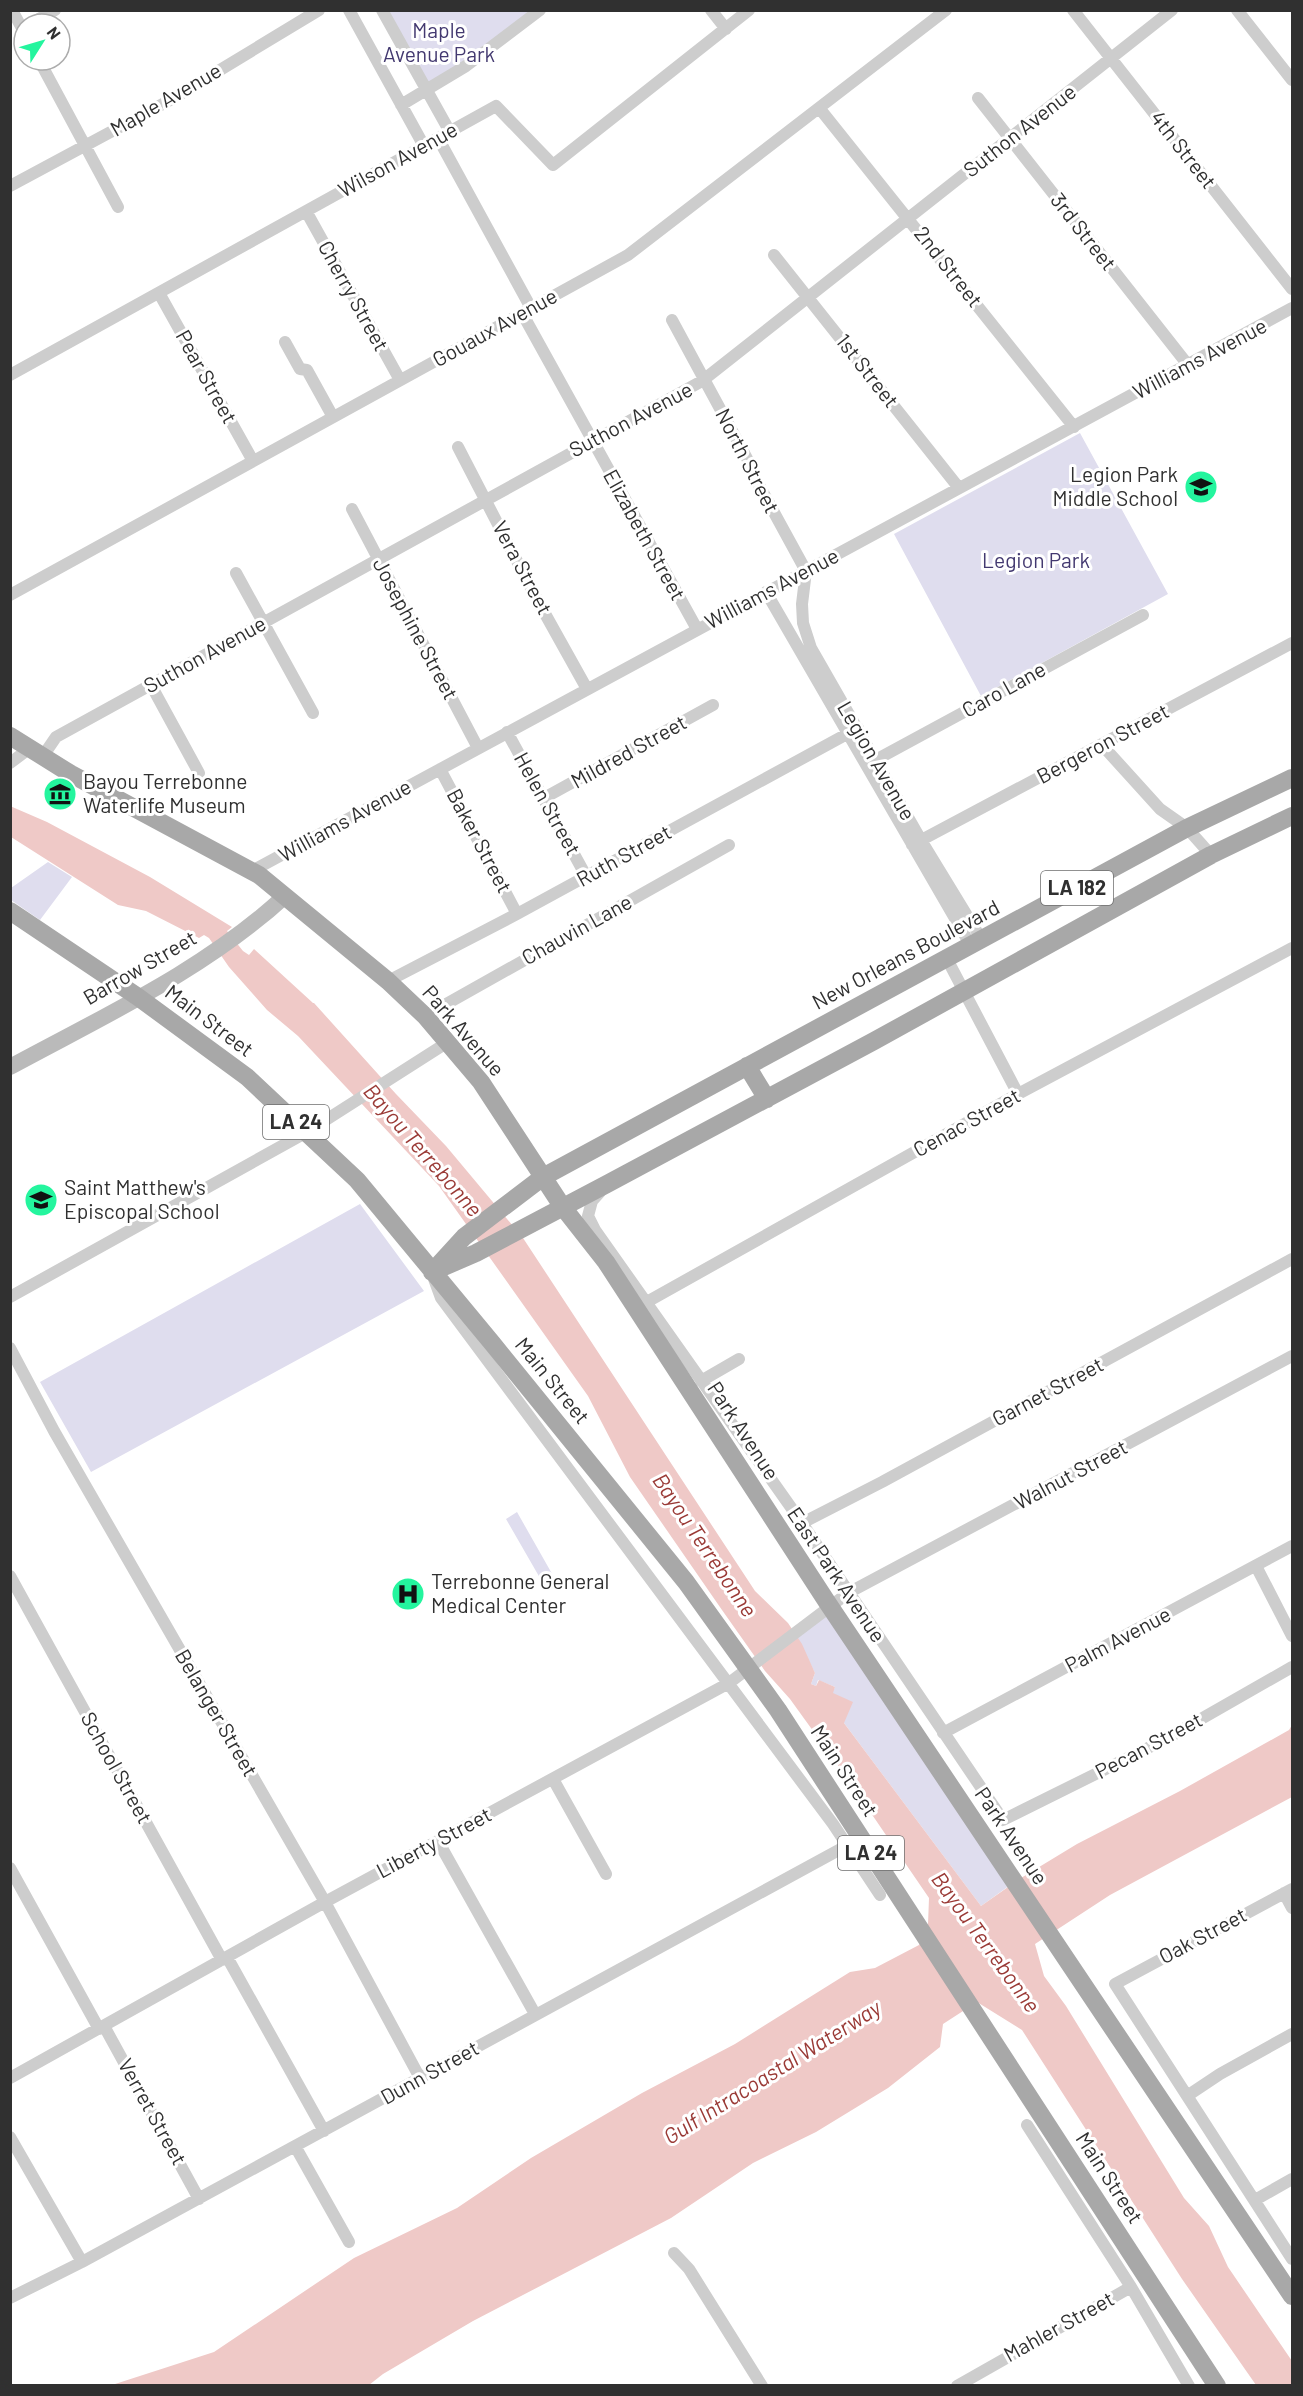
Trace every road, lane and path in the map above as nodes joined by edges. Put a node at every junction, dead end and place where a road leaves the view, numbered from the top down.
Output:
1 (319, 10) edge
2 (349, 10) edge
3 (382, 10) edge
4 (540, 10) edge
5 (711, 10) edge
6 (749, 10) edge
7 (946, 10) edge
8 (1073, 10) edge
9 (1172, 10) edge
10 (1237, 10) edge
11 (726, 29) junction
12 (1111, 59) junction
13 (45, 72) edge
14 (1293, 81) edge
15 (426, 90) junction
16 (978, 98) dead end
17 (401, 105) junction
18 (820, 109) junction
19 (444, 135) junction
20 (1010, 139) junction
21 (85, 146) junction
22 (424, 146) junction
23 (10, 186) edge
24 (118, 207) dead end
25 (306, 211) junction
26 (909, 218) junction
27 (774, 255) dead end
28 (1293, 289) edge
29 (159, 293) junction
30 (808, 298) junction
31 (1293, 308) edge
32 (526, 311) junction
33 (672, 320) dead end
34 (285, 342) dead end
35 (1188, 365) junction
36 (10, 375) edge
37 (705, 379) junction
38 (400, 380) junction
39 (333, 417) junction
40 (1074, 427) junction
41 (591, 441) junction
42 (458, 447) dead end
43 (253, 461) junction
44 (959, 488) junction
45 (485, 499) junction
46 (352, 509) dead end
47 (378, 559) junction
48 (806, 571) junction
49 (236, 573) dead end
50 (766, 592) junction
51 (10, 595) edge
52 (1143, 615) dead end
53 (264, 622) junction
54 (697, 629) junction
55 (1293, 643) edge
56 (810, 657) junction
57 (151, 685) junction
58 (587, 689) junction
59 (713, 705) dead end
60 (313, 713) dead end
61 (853, 730) junction
62 (507, 732) junction
63 (10, 736) edge
64 (1102, 745) junction
65 (478, 748) junction
66 (36, 752) junction
67 (10, 763) edge
68 (871, 763) junction
69 (440, 769) junction
70 (199, 772) dead end
71 (1293, 778) edge
72 (544, 798) junction
73 (1293, 816) edge
74 (1187, 828) junction
75 (917, 842) junction
76 (729, 844) dead end
77 (1211, 855) junction
78 (252, 871) junction
79 (586, 876) junction
80 (285, 896) junction
81 (10, 911) edge
82 (518, 914) junction
83 (976, 943) junction
84 (1293, 948) edge
85 (947, 959) junction
86 (388, 981) junction
87 (964, 992) junction
88 (138, 997) junction
89 (425, 1016) junction
90 (448, 1042) junction
91 (747, 1066) junction
92 (10, 1067) edge
93 (1018, 1094) junction
94 (767, 1099) junction
95 (307, 1132) junction
96 (543, 1177) junction
97 (607, 1184) junction
98 (562, 1206) junction
99 (1293, 1259) edge
100 (432, 1272) junction
101 (10, 1297) edge
102 (645, 1303) junction
103 (10, 1348) edge
104 (1293, 1356) edge
105 (740, 1359) dead end
106 (701, 1381) junction
107 (802, 1523) junction
108 (1293, 1546) edge
109 (1256, 1566) junction
110 (10, 1576) edge
111 (848, 1593) junction
112 (1293, 1636) edge
113 (1293, 1667) edge
114 (729, 1683) junction
115 (943, 1733) junction
116 (553, 1779) junction
117 (1003, 1820) joint
118 (438, 1840) junction
119 (848, 1845) junction
120 (10, 1868) edge
121 (606, 1874) dead end
122 (1288, 1891) edge
123 (880, 1895) dead end
124 (325, 1902) junction
125 (1293, 1908) edge
126 (224, 1958) junction
127 (535, 2014) junction
128 (101, 2027) junction
129 (1293, 2034) edge
130 (10, 2078) edge
131 (420, 2078) junction
132 (1187, 2096) junction
133 (1027, 2124) dead end
134 (324, 2131) junction
135 (10, 2137) edge
136 (295, 2146) junction
137 (1293, 2180) edge
138 (200, 2199) junction
139 (1255, 2200) junction
140 (349, 2242) dead end
141 (674, 2253) dead end
142 (1293, 2259) edge
143 (82, 2262) junction
144 (1131, 2288) junction
145 (1293, 2296) edge
146 (10, 2298) edge
147 (762, 2385) edge
148 (957, 2385) edge
149 (1189, 2385) edge
150 (1217, 2385) edge

1 - 21 street, Maple Avenue
2 - 17 street
3 - 15 street, Elizabeth Street
4 - 15 street
5 - 11 street
6 - 11 street, Wilson Avenue
7 - 18 street, Gouaux Avenue
8 - 12 street, 4th Street
9 - 12 street, Suthon Avenue
10 - 14 street
11 - 19 street, Wilson Avenue
12 - 20 street, Suthon Avenue
12 - 28 street, 4th Street
13 - 21 street
15 - 17 street
15 - 19 street, Elizabeth Street
16 - 20 street, 3rd Street
17 - 22 street
18 - 26 street, 2nd Street
18 - 32 street, Gouaux Avenue
19 - 22 street, Wilson Avenue
19 - 32 street, Elizabeth Street
20 - 26 street, Suthon Avenue
20 - 35 street, 3rd Street
21 - 23 street, Maple Avenue
21 - 24 street
22 - 25 street, Wilson Avenue
25 - 29 street, Wilson Avenue
25 - 38 street, Cherry Street
26 - 30 street, Suthon Avenue
26 - 40 street, 2nd Street
27 - 30 street, 1st Street
29 - 36 street, Wilson Avenue
29 - 43 street, Pear Street
30 - 37 street, Suthon Avenue
30 - 44 street, 1st Street
31 - 35 street, Williams Avenue
32 - 38 street, Gouaux Avenue
32 - 41 street, Elizabeth Street
33 - 37 street, North Street
34 - 39 street
35 - 40 street, Williams Avenue
37 - 41 street, Suthon Avenue
37 - 48 street, North Street
38 - 39 street, Gouaux Avenue
39 - 43 street, Gouaux Avenue
40 - 44 street, Williams Avenue
41 - 45 street, Suthon Avenue
41 - 54 street, Elizabeth Street
42 - 45 street, Vera Street
43 - 51 street, Gouaux Avenue
44 - 48 street, Williams Avenue
45 - 47 street, Suthon Avenue
45 - 58 street, Vera Street
46 - 47 street, Josephine Street
47 - 53 street, Suthon Avenue
47 - 65 street, Josephine Street
48 - 50 street, Williams Avenue
48 - 56 street, Legion Avenue
49 - 53 street
50 - 54 street, Williams Avenue
50 - 56 street, Legion Avenue
52 - 68 street, Caro Lane
53 - 57 street, Suthon Avenue
53 - 60 street
54 - 58 street, Williams Avenue
55 - 64 street, Bergeron Street
56 - 61 street, Legion Avenue
57 - 66 street, Suthon Avenue
57 - 70 street
58 - 62 street, Williams Avenue
59 - 72 street, Mildred Street
61 - 68 street, Legion Avenue
61 - 79 street, Ruth Street
62 - 65 street, Williams Avenue
62 - 72 street, Helen Street
63 - 66 main road, Park Avenue
64 - 74 street
64 - 75 street, Bergeron Street
65 - 69 street, Williams Avenue
66 - 67 street, Suthon Avenue
66 - 78 main road, Park Avenue
68 - 75 street, Legion Avenue
69 - 78 street, Williams Avenue
69 - 82 street, Baker Street
71 - 74 main road, New Orleans Boulevard / LA 182
72 - 79 street, Helen Street
73 - 77 main road, LA 182
74 - 77 street
74 - 83 main road, New Orleans Boulevard / LA 182
75 - 83 street, Legion Avenue
76 - 89 street, Chauvin Lane
77 - 87 main road, LA 182
78 - 80 main road, Park Avenue
79 - 82 street, Ruth Street
80 - 86 main road, Park Avenue
80 - 88 main road, Barrow Street
81 - 88 main road, Main Street / LA 24
82 - 86 street, Ruth Street
83 - 85 main road, New Orleans Boulevard / LA 182
84 - 93 street, Cenac Street
85 - 87 street
85 - 91 main road, New Orleans Boulevard / LA 182
86 - 89 main road, Park Avenue
87 - 93 street
87 - 94 main road, LA 182
88 - 92 main road, Barrow Street
88 - 95 main road, Main Street / LA 24
89 - 90 main road, Park Avenue
90 - 95 street
90 - 96 main road, Park Avenue
91 - 94 main road
91 - 96 main road, New Orleans Boulevard / LA 182
93 - 102 street, Cenac Street
94 - 97 main road, LA 182
95 - 100 main road, Main Street / LA 24
95 - 101 street
96 - 98 main road, Park Avenue
96 - 100 main road, LA 182
97 - 98 main road, LA 182
97 - 102 street, East Park Avenue
98 - 100 main road, LA 182
98 - 145 main road, Park Avenue
99 - 107 street, Garnet Street
100 - 114 street, Main Street
100 - 150 main road, Main Street / LA 24
102 - 106 street, East Park Avenue
103 - 124 street, Belanger Street
104 - 111 street, Walnut Street
105 - 106 street
106 - 107 street, East Park Avenue
107 - 111 street, East Park Avenue
108 - 109 street, Palm Avenue
109 - 112 street
109 - 115 street, Palm Avenue
110 - 126 street, School Street
111 - 114 street, Liberty Street
111 - 115 street, East Park Avenue
113 - 117 street, Pecan Street
114 - 116 street, Liberty Street
114 - 119 street, Main Street
115 - 117 street, East Park Avenue
116 - 118 street, Liberty Street
116 - 121 street
118 - 124 street, Liberty Street
118 - 127 street
119 - 123 street, Main Street
119 - 127 street, Dunn Street
120 - 128 street, Verret Street
122 - 125 street
122 - 132 street, Oak Street
124 - 126 street, Liberty Street
124 - 131 street, Belanger Street
126 - 128 street, Liberty Street
126 - 134 street, School Street
127 - 131 street, Dunn Street
128 - 130 street, Liberty Street
128 - 138 street, Verret Street
129 - 132 street
131 - 134 street, Dunn Street
132 - 139 street
133 - 144 street, Main Street
134 - 136 street, Dunn Street
135 - 143 street
136 - 138 street, Dunn Street
136 - 140 street
137 - 139 street
138 - 143 street, Dunn Street
139 - 142 street
141 - 147 street
143 - 146 street, Dunn Street
144 - 148 street, Mahler Street
144 - 149 street, Main Street

